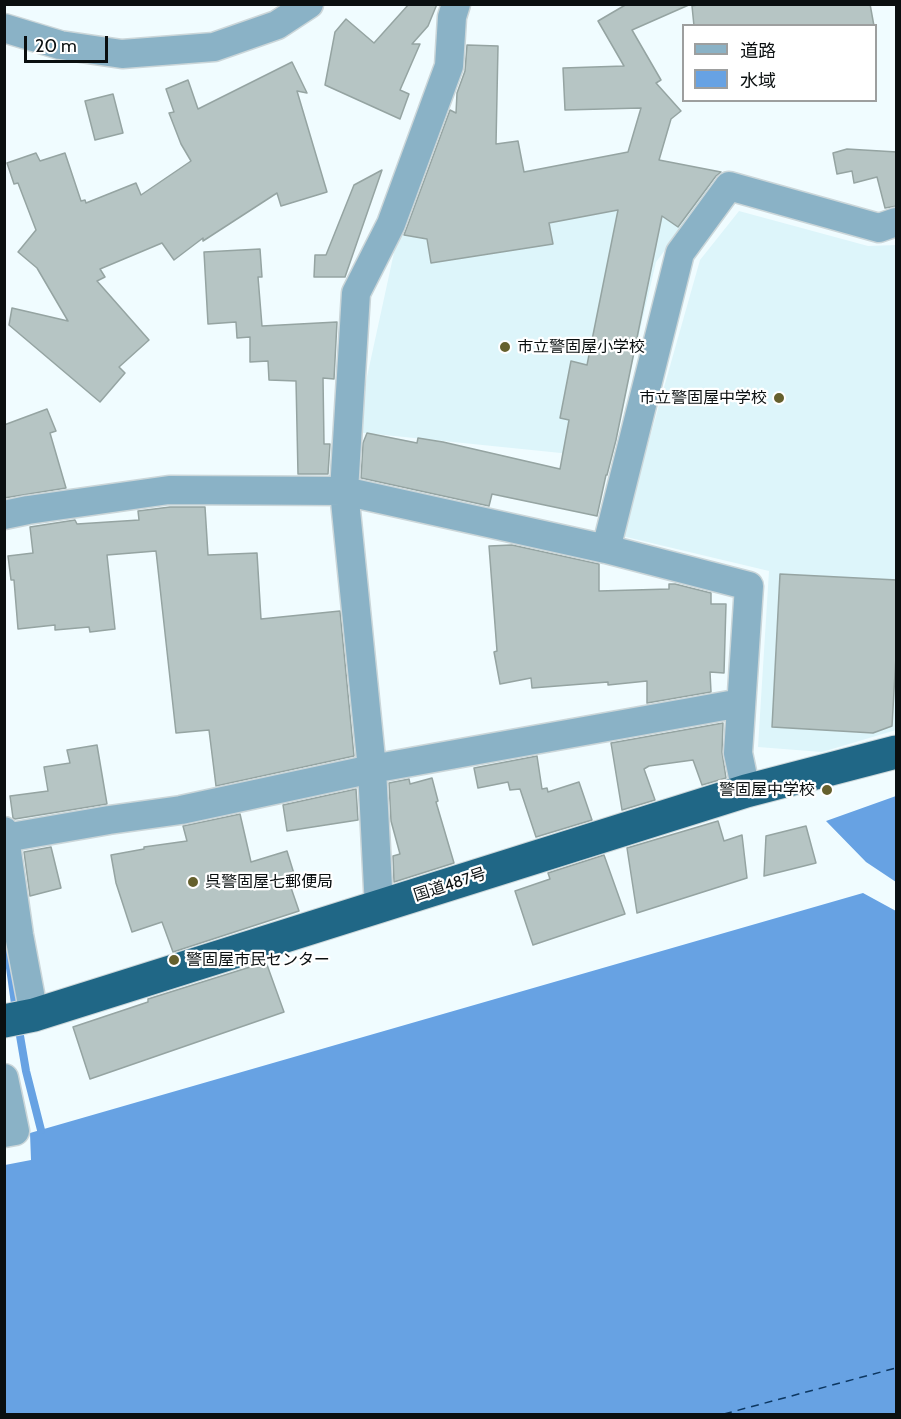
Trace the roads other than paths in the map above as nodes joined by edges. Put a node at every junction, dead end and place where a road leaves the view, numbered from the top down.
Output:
1 (309, 4) edge
2 (456, 4) edge
3 (4, 28) edge
4 (897, 222) edge
5 (344, 490) junction
6 (4, 515) edge
7 (606, 549) junction
8 (741, 703) junction
9 (897, 752) edge
10 (372, 769) junction
11 (746, 791) junction
12 (4, 831) edge
13 (5, 838) edge
14 (9, 896) edge
15 (379, 908) junction
16 (20, 1018) edge
17 (4, 1078) edge
18 (4, 1133) edge

1 - 3 street
2 - 5 street
4 - 7 street
5 - 6 street
5 - 7 street
5 - 10 street
7 - 8 street
8 - 10 street
8 - 11 street
9 - 11 highway, 国道487号
10 - 13 street
10 - 15 street
11 - 15 highway, 国道487号
12 - 13 street
13 - 14 street
14 - 16 street
15 - 16 highway, 国道487号
17 - 18 street

